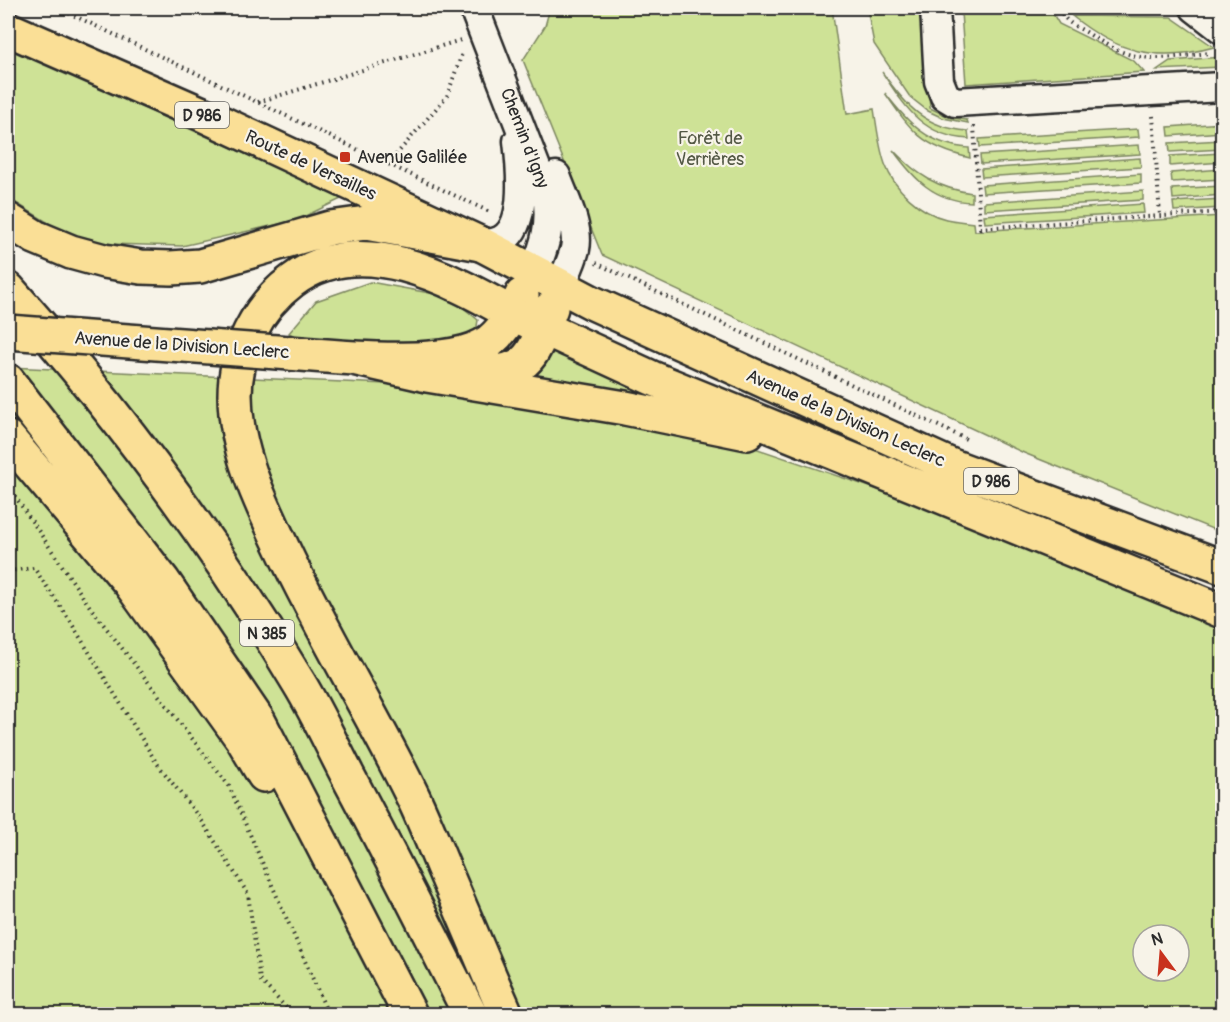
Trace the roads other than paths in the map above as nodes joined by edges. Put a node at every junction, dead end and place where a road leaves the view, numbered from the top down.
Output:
1 (474, 8) edge
2 (935, 8) edge
3 (1195, 8) edge
4 (8, 29) edge
5 (1220, 41) edge
6 (490, 49) junction
7 (1222, 87) edge
8 (506, 89) junction
9 (8, 220) edge
10 (481, 244) junction
11 (547, 278) junction
12 (8, 290) edge
13 (513, 314) junction
14 (543, 328) junction
15 (8, 332) edge
16 (357, 359) junction
17 (427, 375) junction
18 (8, 381) edge
19 (8, 438) edge
20 (857, 462) junction
21 (1222, 567) edge
22 (1222, 611) edge
23 (330, 856) junction
24 (410, 1014) edge
25 (470, 1014) edge
26 (506, 1014) edge

1 - 6 street, Chemin d'Igny
2 - 7 street
3 - 5 street
4 - 10 main road, Route de Versailles / D 986
6 - 8 street, Chemin d'Igny
6 - 11 street
8 - 10 street
8 - 11 street, Chemin d'Igny
9 - 10 main road
10 - 11 main road, Avenue de la Division Leclerc / D 986
11 - 13 main road
11 - 14 main road
11 - 21 main road, Avenue de la Division Leclerc / D 986
12 - 25 main road, N 385
13 - 14 main road, Avenue de la Division Leclerc
13 - 16 main road
13 - 26 main road, Avenue de la Division Leclerc
14 - 17 main road
14 - 20 main road, Avenue de la Division Leclerc
15 - 16 main road, Avenue de la Division Leclerc, bridge
16 - 17 main road
17 - 20 main road
18 - 23 main road
19 - 23 main road
20 - 22 main road, Avenue de la Division Leclerc
23 - 24 main road

